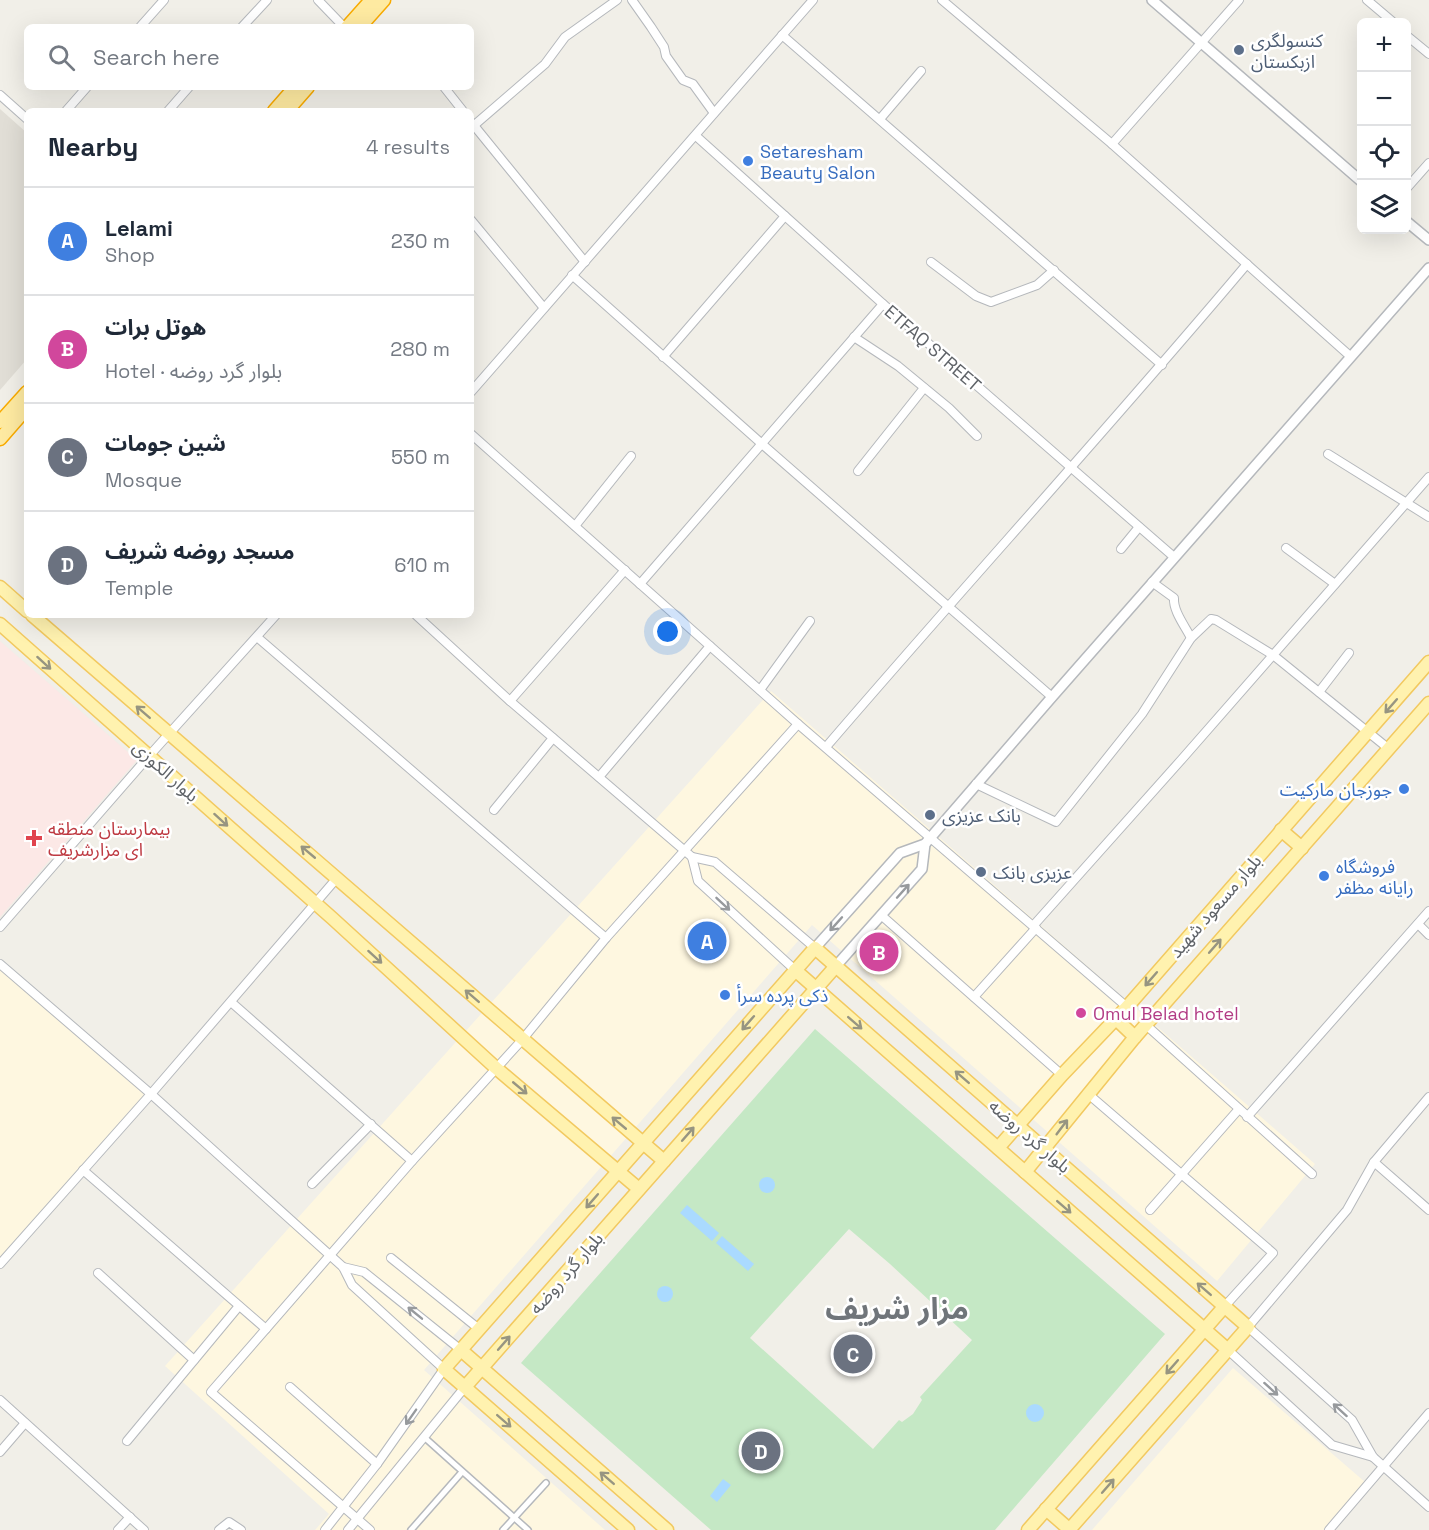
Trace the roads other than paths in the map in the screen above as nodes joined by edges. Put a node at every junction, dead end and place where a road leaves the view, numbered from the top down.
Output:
1 (164, 0) edge
2 (267, 0) edge
3 (318, 0) edge
4 (371, 0) edge
5 (384, 0) edge
6 (617, 0) edge
7 (632, 0) edge
8 (813, 0) edge
9 (942, 0) edge
10 (1152, 0) edge
11 (1239, 0) edge
12 (1367, 0) edge
13 (1388, 18) edge
14 (143, 24) edge
15 (245, 24) edge
16 (343, 24) edge
17 (349, 24) edge
18 (363, 24) edge
19 (782, 35) junction
20 (1411, 38) edge
21 (1201, 43) junction
22 (1429, 54) edge
23 (921, 71) dead end
24 (84, 90) edge
25 (186, 90) edge
26 (292, 90) edge
27 (305, 90) edge
28 (446, 90) edge
29 (0, 95) edge
30 (69, 108) edge
31 (171, 108) edge
32 (277, 108) edge
33 (290, 108) edge
34 (461, 108) edge
35 (714, 113) junction
36 (24, 116) edge
37 (880, 119) junction
38 (474, 123) edge
39 (474, 127) edge
40 (696, 136) junction
41 (1112, 144) junction
42 (1429, 163) edge
43 (1360, 180) edge
44 (1411, 184) edge
45 (785, 216) junction
46 (474, 224) edge
47 (1411, 224) edge
48 (1429, 240) edge
49 (585, 262) junction
50 (931, 262) dead end
51 (1247, 264) junction
52 (1429, 268) edge
53 (1054, 270) junction
54 (572, 276) junction
55 (883, 304) junction
56 (544, 308) junction
57 (854, 337) junction
58 (1350, 356) junction
59 (663, 357) junction
60 (1162, 365) junction
61 (474, 386) edge
62 (924, 388) junction
63 (24, 395) edge
64 (24, 411) edge
65 (0, 422) edge
66 (977, 435) dead end
67 (474, 437) edge
68 (0, 439) edge
69 (762, 444) junction
70 (1328, 454) dead end
71 (631, 456) dead end
72 (1070, 468) junction
73 (858, 471) dead end
74 (1429, 477) edge
75 (1407, 502) junction
76 (1429, 517) edge
77 (575, 526) junction
78 (1139, 527) junction
79 (1286, 548) dead end
80 (1121, 549) dead end
81 (1174, 557) junction
82 (625, 570) junction
83 (1152, 582) junction
84 (640, 584) junction
85 (1335, 584) junction
86 (0, 587) edge
87 (948, 605) junction
88 (24, 608) edge
89 (35, 618) edge
90 (273, 618) edge
91 (419, 618) edge
92 (810, 621) dead end
93 (0, 624) edge
94 (257, 637) junction
95 (1191, 638) junction
96 (710, 646) junction
97 (1349, 653) dead end
98 (1273, 655) junction
99 (1429, 662) edge
100 (760, 690) junction
101 (1319, 692) junction
102 (1052, 696) junction
103 (510, 701) junction
104 (1429, 703) edge
105 (798, 724) junction
106 (1368, 731) junction
107 (168, 734) junction
108 (553, 738) junction
109 (826, 747) junction
110 (1389, 749) junction
111 (148, 756) junction
112 (599, 777) junction
113 (976, 784) junction
114 (494, 810) dead end
115 (1281, 830) junction
116 (928, 841) junction
117 (1302, 848) junction
118 (686, 851) junction
119 (692, 857) junction
120 (337, 878) junction
121 (315, 904) junction
122 (1429, 911) edge
123 (881, 915) junction
124 (1418, 924) junction
125 (0, 927) edge
126 (1034, 927) junction
127 (1429, 935) edge
128 (606, 939) junction
129 (815, 948) junction
130 (0, 964) edge
131 (836, 966) junction
132 (795, 970) junction
133 (816, 988) junction
134 (974, 997) junction
135 (231, 1002) junction
136 (1127, 1007) junction
137 (1116, 1019) junction
138 (1146, 1025) junction
139 (1135, 1037) junction
140 (522, 1040) junction
141 (496, 1068) junction
142 (1062, 1075) junction
143 (1087, 1093) junction
144 (151, 1094) junction
145 (1429, 1097) edge
146 (1239, 1109) junction
147 (1247, 1117) junction
148 (371, 1124) junction
149 (1017, 1125) junction
150 (643, 1143) junction
151 (998, 1148) junction
152 (1045, 1149) junction
153 (412, 1161) junction
154 (664, 1161) junction
155 (1374, 1162) junction
156 (83, 1170) junction
157 (618, 1172) junction
158 (1024, 1172) junction
159 (1181, 1174) junction
160 (1312, 1174) dead end
161 (312, 1184) dead end
162 (639, 1189) junction
163 (1150, 1210) dead end
164 (1429, 1210) edge
165 (330, 1255) junction
166 (391, 1258) dead end
167 (1, 1260) edge
168 (343, 1267) junction
169 (98, 1273) dead end
170 (239, 1306) junction
171 (1224, 1307) junction
172 (1248, 1327) junction
173 (266, 1329) junction
174 (479, 1329) junction
175 (1205, 1329) junction
176 (461, 1350) junction
177 (1228, 1350) junction
178 (194, 1360) junction
179 (482, 1368) junction
180 (444, 1369) junction
181 (290, 1387) dead end
182 (465, 1387) junction
183 (0, 1400) edge
184 (1429, 1413) edge
185 (26, 1423) junction
186 (424, 1437) junction
187 (127, 1441) dead end
188 (0, 1452) edge
189 (1373, 1457) junction
190 (377, 1464) junction
191 (1383, 1467) junction
192 (462, 1472) junction
193 (546, 1483) dead end
194 (344, 1507) junction
195 (1429, 1507) edge
196 (1046, 1509) junction
197 (130, 1517) junction
198 (514, 1518) junction
199 (358, 1519) junction
200 (118, 1530) edge
201 (144, 1530) edge
202 (219, 1530) edge
203 (241, 1530) edge
204 (325, 1530) edge
205 (348, 1530) edge
206 (370, 1530) edge
207 (411, 1530) edge
208 (503, 1530) edge
209 (528, 1530) edge
210 (628, 1530) edge
211 (666, 1530) edge
212 (1028, 1530) edge
213 (1070, 1530) edge
214 (1329, 1530) edge

1 - 14 street
2 - 15 street
3 - 16 street
4 - 17 highway
5 - 18 highway
6 - 38 street
7 - 35 street
8 - 19 street
9 - 41 street
10 - 21 street
11 - 21 street
12 - 13 street
19 - 35 street
19 - 37 street
20 - 22 street
21 - 41 street
21 - 43 street
23 - 37 street
24 - 30 street
25 - 31 street
26 - 32 highway
27 - 33 highway
28 - 34 street
29 - 36 street
35 - 40 street
37 - 53 street
39 - 49 street
40 - 45 street, ETFAQ STREET
40 - 49 street
41 - 51 street
42 - 44 street
45 - 55 street, ETFAQ STREET
45 - 59 street
46 - 56 street
47 - 48 street
49 - 54 street
50 - 53 street
51 - 58 street
51 - 60 street
52 - 58 street
53 - 60 street
54 - 56 street
54 - 59 street
55 - 57 street
55 - 72 street, ETFAQ STREET
56 - 61 street
57 - 62 street
57 - 69 street
58 - 81 street
59 - 69 street
60 - 72 street
62 - 66 street
62 - 73 street
63 - 65 highway
64 - 68 highway
67 - 77 street
69 - 84 street
69 - 87 street
70 - 75 street
71 - 77 street
72 - 78 street, ETFAQ STREET
72 - 87 street
74 - 75 street
75 - 76 street
75 - 85 street
77 - 82 street
78 - 80 street
78 - 81 street, ETFAQ STREET
79 - 85 street
81 - 83 street
82 - 84 street
82 - 103 street
83 - 95 street
83 - 102 street
84 - 96 street
85 - 98 street
86 - 88 main road
87 - 102 street
87 - 109 street
107 -> 89 main road, بلوار الکوزی
90 - 94 street
91 - 103 street
92 - 100 street
93 -> 111 main road, بلوار الکوزی
94 - 107 street
94 - 128 street
95 - 98 street
95 - 113 street
96 - 100 street
96 - 112 street
97 - 101 street
98 - 101 street
98 - 126 street
99 -> 106 main road, بلوار مسعود شهید
100 - 105 street
101 - 106 street
102 - 113 street
103 - 108 street
104 - 110 main road, بلوار مسعود شهید
105 - 109 street
105 - 118 street
106 - 110 street
106 - 115 main road, بلوار مسعود شهید
107 - 111 street
120 -> 107 main road, بلوار الکوزی
108 - 112 street
108 - 114 street
109 - 116 street
110 - 117 main road, بلوار مسعود شهید
111 -> 121 main road, بلوار الکوزی
111 - 125 street
112 - 118 street
113 - 116 street
115 - 117 main road
115 -> 136 main road, بلوار مسعود شهید
123 -> 116 street
116 - 126 street
116 -> 129 street
138 -> 117 main road, بلوار مسعود شهید
118 - 119 street
118 - 128 street
119 - 129 street
119 -> 132 street
120 - 121 street
140 -> 120 main road, بلوار الکوزی
121 - 135 street
121 -> 141 main road, بلوار الکوزی
122 - 124 street
123 - 131 street
123 - 134 street
124 - 127 street
124 - 147 street
126 - 134 street
126 - 136 street
128 - 140 street
129 - 131 main road, بلوار گرد روضه
129 - 132 main road, بلوار گرد روضه
130 - 144 street
131 - 133 main road, بلوار گرد روضه
149 -> 131 main road, بلوار گرد روضه
132 - 133 main road, بلوار گرد روضه
132 -> 150 main road, بلوار گرد روضه
133 -> 151 main road, بلوار گرد روضه
154 -> 133 main road, بلوار گرد روضه
134 - 142 street
135 - 144 street
135 - 148 street
136 - 137 main road, بلوار مسعود شهید
137 - 139 main road
137 - 142 main road, بلوار مسعود شهید
138 - 139 main road, بلوار مسعود شهید
138 - 146 street
139 - 143 main road, بلوار مسعود شهید
140 - 141 street
150 -> 140 main road, بلوار الکوزی
141 - 153 street
141 -> 157 main road, بلوار الکوزی
142 - 149 main road, بلوار مسعود شهید
152 -> 143 main road, بلوار مسعود شهید
143 - 159 street
144 - 156 street
144 - 165 street
145 - 155 street
146 - 147 street
146 - 159 street
147 - 160 street
148 - 153 street
148 - 161 street
149 - 151 main road, بلوار مسعود شهید
149 - 152 main road, بلوار گرد روضه
150 - 154 main road, بلوار الکوزی
150 - 157 main road, بلوار گرد روضه
151 - 158 main road, بلوار گرد روضه
152 - 158 main road, بلوار مسعود شهید
171 -> 152 main road, بلوار گرد روضه
153 - 165 street
154 - 162 main road, بلوار گرد روضه
155 - 164 street
155 - 172 street
156 - 167 street
156 - 170 street
157 - 162 main road, بلوار الکوزی
157 -> 174 main road, بلوار گرد روضه
158 -> 175 main road, بلوار گرد روضه
159 - 163 street
159 - 171 street
179 -> 162 main road, بلوار گرد روضه
165 - 168 street
165 - 173 street
166 - 174 street
176 -> 168 street
168 - 180 street
169 - 178 street
170 - 173 street
170 - 178 street
171 - 172 main road, بلوار گرد روضه
171 - 175 main road
172 - 177 main road
189 -> 172 street
173 - 194 street
174 - 176 main road, بلوار گرد روضه
175 - 177 main road, بلوار گرد روضه
175 -> 196 main road
176 - 179 main road
176 - 180 main road, بلوار گرد روضه
177 -> 189 street
213 -> 177 main road
178 - 187 street
179 - 182 main road, بلوار گرد روضه
211 -> 179 main road
180 - 182 main road
180 -> 190 street
181 - 190 street
182 - 186 street
182 -> 210 main road
183 - 185 street
184 - 191 street
185 - 188 street
185 - 197 street
186 - 192 street
186 - 199 street
189 - 191 street
190 - 194 street
191 - 195 street
191 - 214 street
192 - 198 street
192 - 207 street
193 - 198 street
194 - 199 street
194 - 204 street
196 - 212 main road
196 - 213 main road
197 - 200 street
197 - 201 street
198 - 208 street
198 - 209 street
199 - 205 street
199 - 206 street
202 - 203 street

